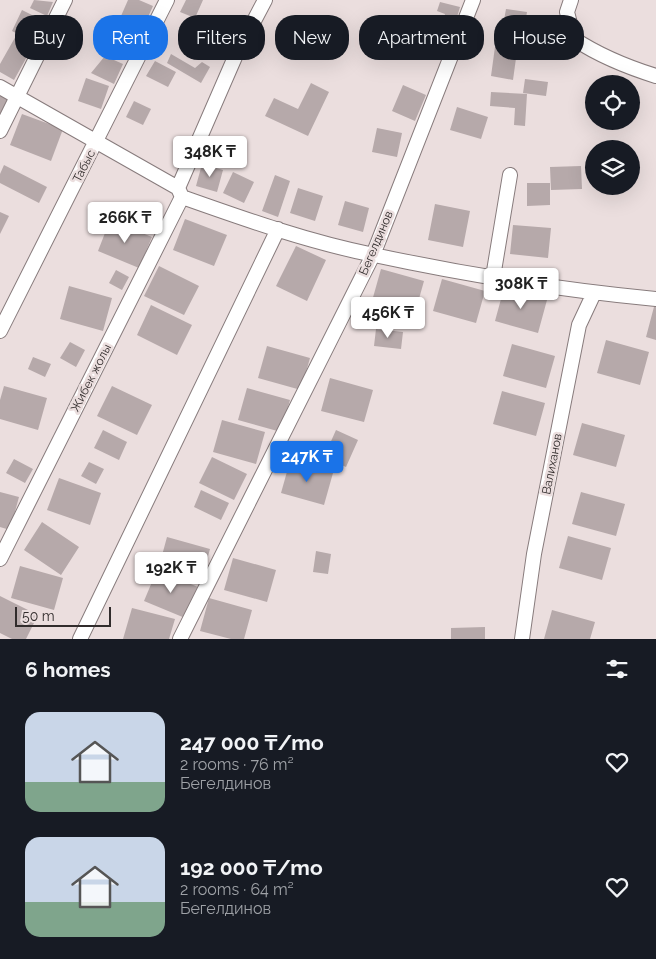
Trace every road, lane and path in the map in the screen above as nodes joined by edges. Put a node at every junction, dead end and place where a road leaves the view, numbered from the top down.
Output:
1 (65, 0) edge
2 (167, 0) edge
3 (265, 0) edge
4 (473, 0) edge
5 (571, 0) edge
6 (656, 76) edge
7 (0, 87) edge
8 (19, 96) junction
9 (0, 131) edge
10 (96, 143) junction
11 (510, 175) dead end
12 (180, 192) junction
13 (278, 229) junction
14 (373, 255) junction
15 (493, 277) junction
16 (594, 293) junction
17 (656, 300) edge
18 (0, 331) edge
19 (0, 559) edge
20 (80, 639) edge
21 (180, 639) edge
22 (522, 639) edge

1 - 8 street
2 - 10 street, Табыс
3 - 12 street, Жибек жолы
4 - 14 street, Бегелдинов
5 - 6 street
7 - 8 street
8 - 9 street
8 - 10 street
10 - 12 street
10 - 18 street, Табыс
11 - 15 street
12 - 13 street
12 - 19 street, Жибек жолы
13 - 14 street
13 - 20 street
14 - 15 street
14 - 21 street, Бегелдинов
15 - 16 street
16 - 17 street
16 - 22 street, Валиханов

